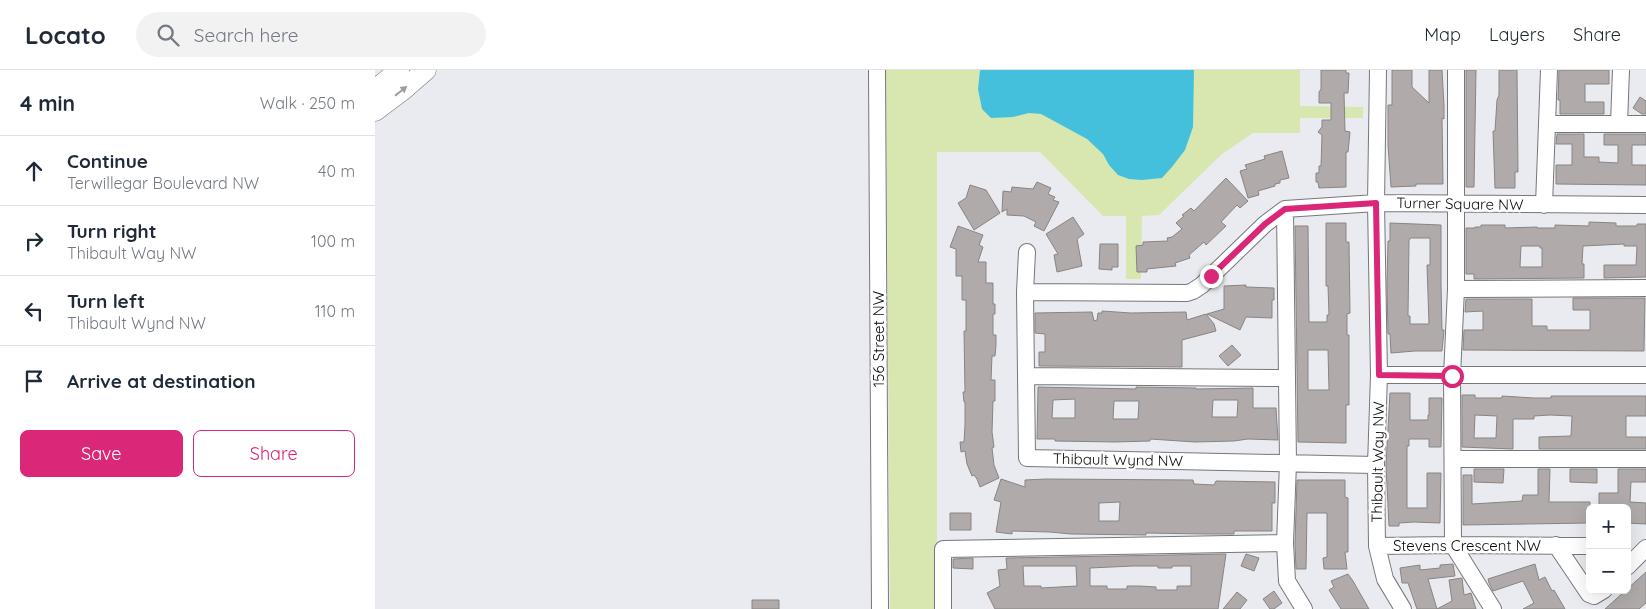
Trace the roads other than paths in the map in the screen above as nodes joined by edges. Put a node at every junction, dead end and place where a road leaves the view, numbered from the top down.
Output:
1 (399, 70) edge
2 (426, 70) edge
3 (877, 70) edge
4 (1378, 70) edge
5 (1456, 70) edge
6 (1549, 70) edge
7 (1621, 70) edge
8 (375, 90) edge
9 (375, 111) edge
10 (1547, 124) junction
11 (1619, 124) junction
12 (1646, 124) edge
13 (1455, 202) junction
14 (1376, 203) junction
15 (1544, 205) junction
16 (1646, 205) edge
17 (1285, 209) junction
18 (1027, 252) dead end
19 (1646, 288) edge
20 (1456, 289) junction
21 (1025, 292) junction
22 (1379, 375) junction
23 (1646, 375) edge
24 (1026, 376) junction
25 (1452, 376) junction
26 (1286, 378) junction
27 (1453, 459) junction
28 (1646, 459) edge
29 (1288, 463) junction
30 (1376, 466) junction
31 (1285, 543) junction
32 (1453, 545) junction
33 (1556, 545) junction
34 (1377, 546) junction
35 (1586, 546) edge
36 (1631, 547) edge
37 (1646, 548) edge
38 (1631, 563) edge
39 (1586, 590) edge
40 (879, 609) edge
41 (943, 609) edge
42 (1304, 609) edge
43 (1403, 609) edge
44 (1493, 609) edge

1 - 8 main road
9 -> 2 main road
3 - 40 street, 156 Street NW
4 - 14 street, Thibault Way NW
5 - 13 street
6 - 10 street, Turner Square NW
7 - 11 street
10 - 11 street
10 - 15 street, Turner Square NW
11 - 12 street
13 - 14 street, Turner Square NW
13 - 15 street, Turner Square NW
13 - 20 street
14 - 17 street
14 - 22 street, Thibault Way NW
15 - 16 street, Turner Square NW
17 - 21 street
17 - 26 street
18 - 21 street, Thibault Wynd NW
19 - 20 street
20 - 25 street
21 - 24 street, Thibault Wynd NW
22 - 25 street
22 - 30 street, Thibault Way NW
23 - 25 street
24 - 26 street
24 - 29 street, Thibault Wynd NW
25 - 27 street
26 - 29 street
27 - 28 street
27 - 32 street
29 - 30 street, Thibault Wynd NW
29 - 31 street
30 - 34 street, Thibault Way NW
31 - 41 street
31 - 42 street
32 - 33 street, Stevens Crescent NW
32 - 34 street, Stevens Crescent NW
32 - 44 street
33 - 35 street, Stevens Crescent NW
33 - 39 street, Stevens Crescent NW
34 - 43 street, Thibault Way NW
36 - 37 street
37 - 38 street

